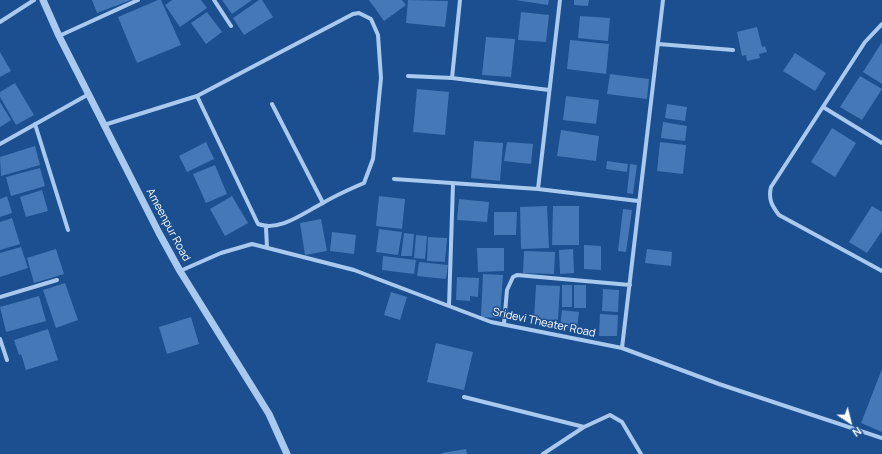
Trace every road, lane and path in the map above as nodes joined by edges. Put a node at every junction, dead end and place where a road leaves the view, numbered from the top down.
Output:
1 (34, 0) edge
2 (43, 0) edge
3 (138, 0) edge
4 (214, 0) edge
5 (460, 0) edge
6 (560, 0) edge
7 (663, 0) edge
8 (0, 22) edge
9 (882, 24) edge
10 (231, 26) dead end
11 (59, 36) junction
12 (658, 44) junction
13 (733, 50) dead end
14 (408, 76) dead end
15 (452, 78) junction
16 (548, 90) junction
17 (90, 94) junction
18 (198, 96) junction
19 (272, 104) dead end
20 (823, 107) junction
21 (35, 124) junction
22 (104, 124) junction
23 (882, 143) edge
24 (0, 144) edge
25 (394, 179) dead end
26 (453, 184) junction
27 (538, 189) junction
28 (638, 201) junction
29 (322, 203) junction
30 (266, 227) junction
31 (68, 230) dead end
32 (266, 248) junction
33 (180, 271) junction
34 (882, 271) edge
35 (57, 280) dead end
36 (630, 285) junction
37 (0, 297) edge
38 (450, 306) junction
39 (504, 324) junction
40 (0, 339) edge
41 (622, 348) junction
42 (6, 360) dead end
43 (464, 397) dead end
44 (584, 427) junction
45 (882, 438) edge
46 (286, 454) edge
47 (543, 454) edge
48 (641, 454) edge

1 - 8 street
2 - 11 street, Ameenpur Road
3 - 11 street
4 - 10 street
5 - 15 street
6 - 16 street
7 - 12 street
9 - 20 street
11 - 17 street, Ameenpur Road
12 - 13 street
12 - 28 street
14 - 15 street
15 - 16 street
16 - 27 street
17 - 21 street
17 - 22 street, Ameenpur Road
18 - 22 street
18 - 29 street
18 - 30 street
19 - 29 street
20 - 23 street
20 - 34 street
21 - 24 street
21 - 31 street
22 - 33 street, Ameenpur Road
25 - 26 street
26 - 27 street
26 - 38 street
27 - 28 street
28 - 36 street
29 - 30 street
30 - 32 street
32 - 33 street, Sridevi Theater Road
32 - 38 street, Sridevi Theater Road
33 - 46 street, Ameenpur Road
35 - 37 street
36 - 39 street
36 - 41 street
38 - 39 street, Sridevi Theater Road
39 - 41 street, Sridevi Theater Road
40 - 42 street
41 - 45 street, Sridevi Theater Road
43 - 44 street
44 - 47 street
44 - 48 street

